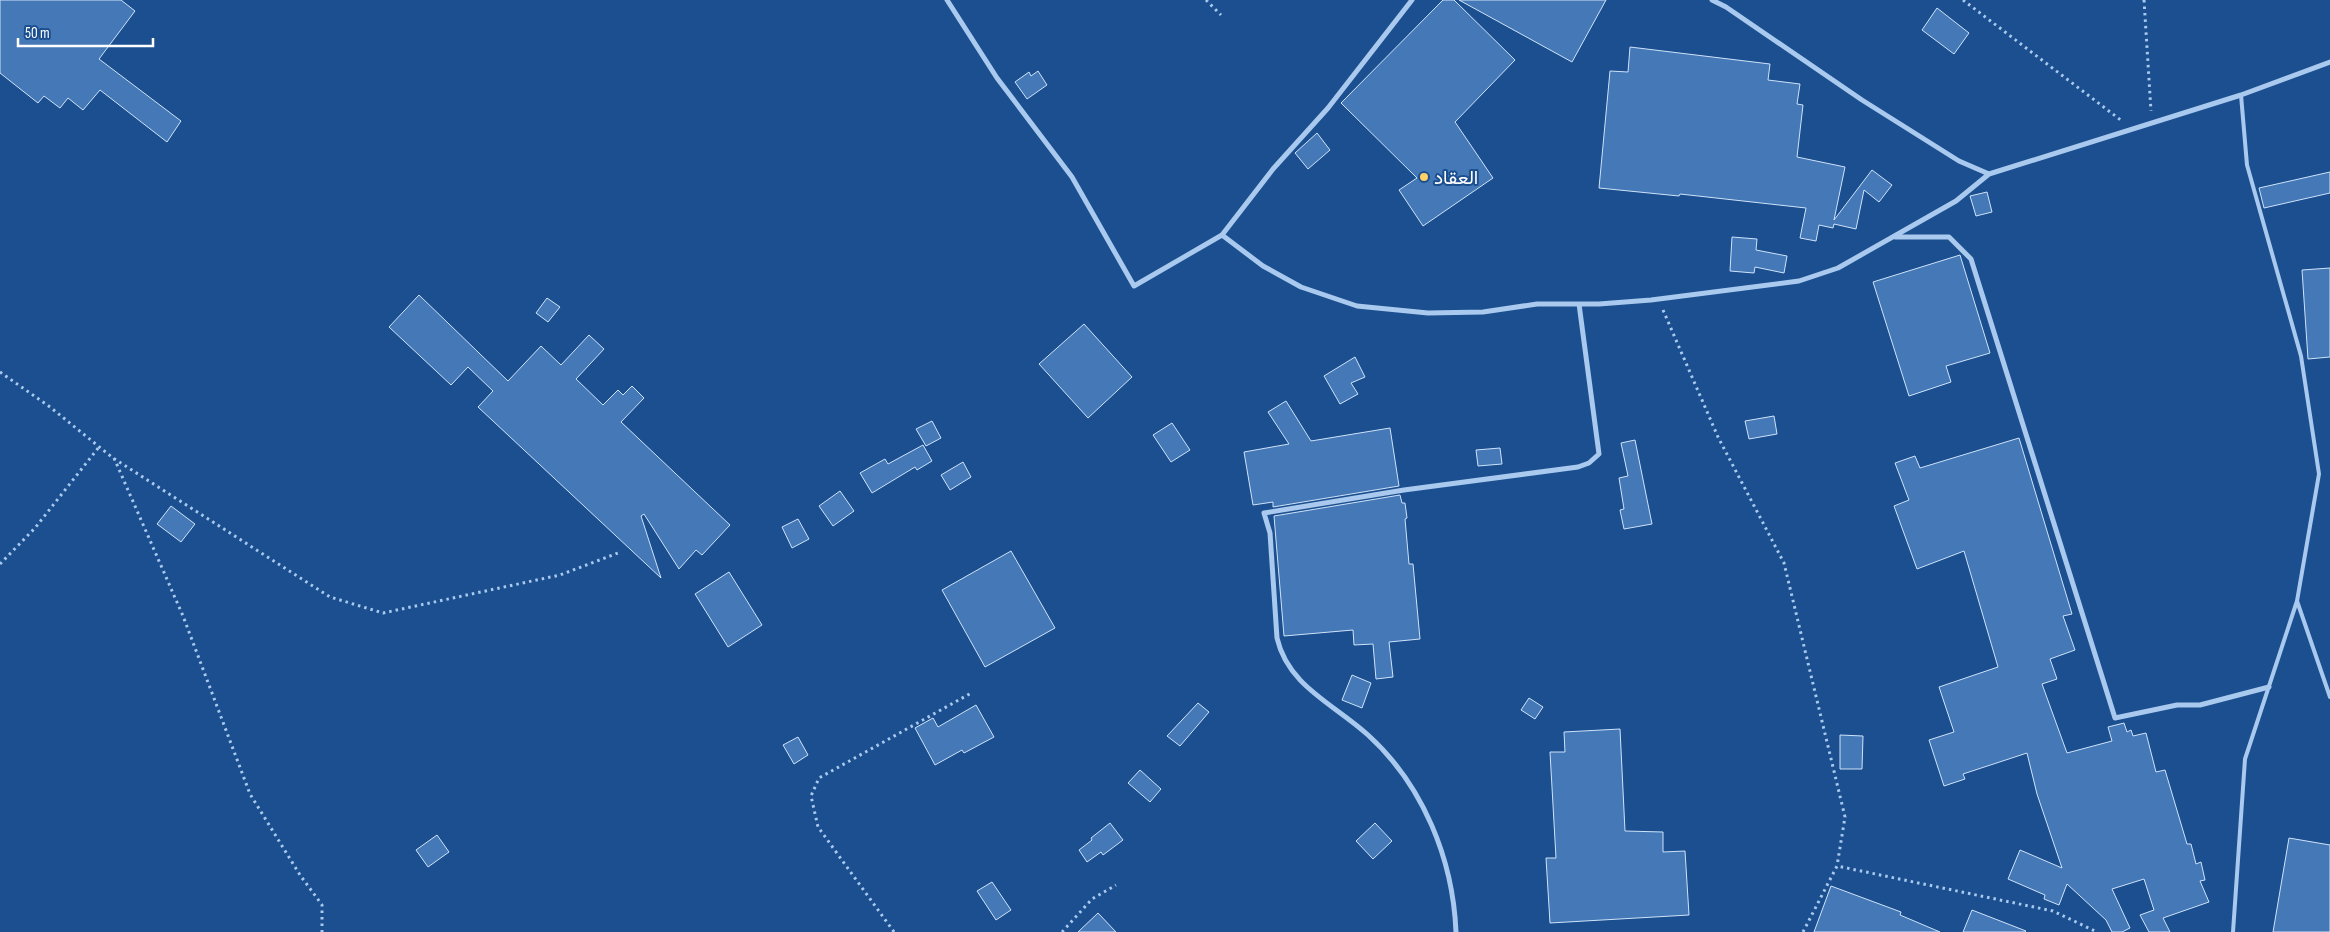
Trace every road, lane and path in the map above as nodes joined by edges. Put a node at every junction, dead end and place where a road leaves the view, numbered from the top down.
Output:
1 (947, 0) edge
2 (1206, 0) edge
3 (1412, 0) edge
4 (1712, 0) edge
5 (1963, 0) edge
6 (2144, 0) edge
7 (1220, 15) dead end
8 (2330, 62) edge
9 (2241, 95) junction
10 (2152, 122) junction
11 (2132, 128) junction
12 (1989, 174) junction
13 (1222, 235) junction
14 (1892, 238) junction
15 (1658, 299) junction
16 (1579, 304) junction
17 (0, 372) edge
18 (99, 447) junction
19 (113, 458) junction
20 (618, 553) dead end
21 (0, 564) edge
22 (2297, 600) junction
23 (2269, 687) junction
24 (973, 692) dead end
25 (2330, 697) edge
26 (1837, 866) junction
27 (1116, 885) dead end
28 (322, 932) edge
29 (894, 932) edge
30 (1062, 932) edge
31 (1456, 932) edge
32 (1804, 932) edge
33 (2098, 932) edge
34 (2233, 932) edge

1 - 13 street
2 - 7 path
3 - 13 street
4 - 12 street
5 - 11 path
6 - 10 path
8 - 9 street
9 - 10 street
9 - 22 lane
10 - 11 street
11 - 12 street
12 - 14 street
13 - 16 street
14 - 15 street
14 - 23 street
15 - 16 street
15 - 26 path
16 - 31 street
17 - 18 path
18 - 19 path
18 - 21 path
19 - 20 path
19 - 28 path
22 - 23 lane
22 - 25 lane
23 - 34 lane
24 - 29 path
26 - 32 path
26 - 33 path
27 - 30 path

